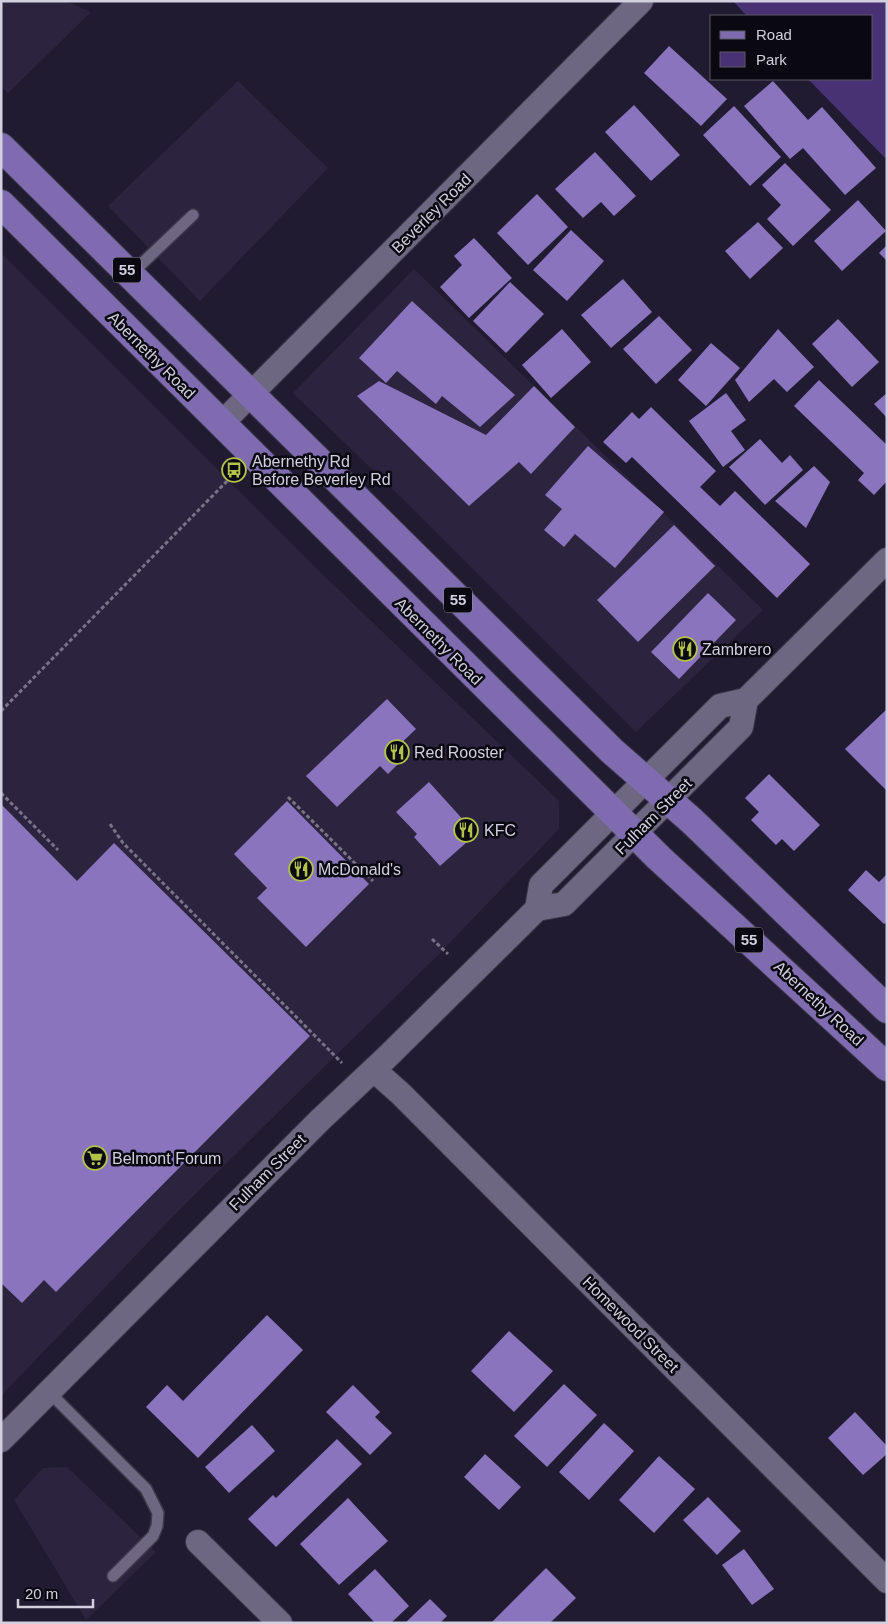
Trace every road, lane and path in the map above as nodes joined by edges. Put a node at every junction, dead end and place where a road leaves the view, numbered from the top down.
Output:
1 (641, 1) edge
2 (1, 147) edge
3 (1, 204) edge
4 (193, 215) dead end
5 (131, 274) junction
6 (251, 395) junction
7 (221, 424) junction
8 (234, 474) dead end
9 (887, 560) edge
10 (746, 700) junction
11 (1, 711) edge
12 (644, 779) junction
13 (1, 794) edge
14 (288, 797) dead end
15 (669, 801) junction
16 (612, 811) junction
17 (110, 824) dead end
18 (636, 834) junction
19 (58, 850) dead end
20 (373, 881) dead end
21 (537, 909) junction
22 (432, 939) dead end
23 (448, 954) dead end
24 (887, 1009) edge
25 (342, 1063) dead end
26 (887, 1067) edge
27 (374, 1070) junction
28 (50, 1393) junction
29 (1, 1440) edge
30 (198, 1542) dead end
31 (114, 1576) dead end
32 (887, 1581) edge
33 (280, 1623) edge

1 - 6 street, Beverley Road
2 - 5 main road, 55
3 - 7 main road, Abernethy Road / 55
4 - 5 lane
5 - 6 main road, 55
6 - 7 street, Beverley Road
6 - 12 main road, 55
7 - 16 main road, Abernethy Road / 55
8 - 11 path
9 - 10 street
10 - 12 street, Fulham Street
10 - 15 street, Fulham Street
12 - 15 main road, 55
12 - 16 street, Fulham Street
13 - 19 path
14 - 20 path
15 - 18 street, Fulham Street
15 - 24 main road, 55
16 - 18 main road, Abernethy Road / 55
16 - 21 street, Fulham Street
17 - 25 path
18 - 21 street, Fulham Street
18 - 26 main road, Abernethy Road / 55
21 - 27 street, Fulham Street
22 - 23 path
27 - 28 street, Fulham Street
27 - 32 street, Homewood Street
28 - 29 street, Fulham Street
28 - 31 lane
30 - 33 street

